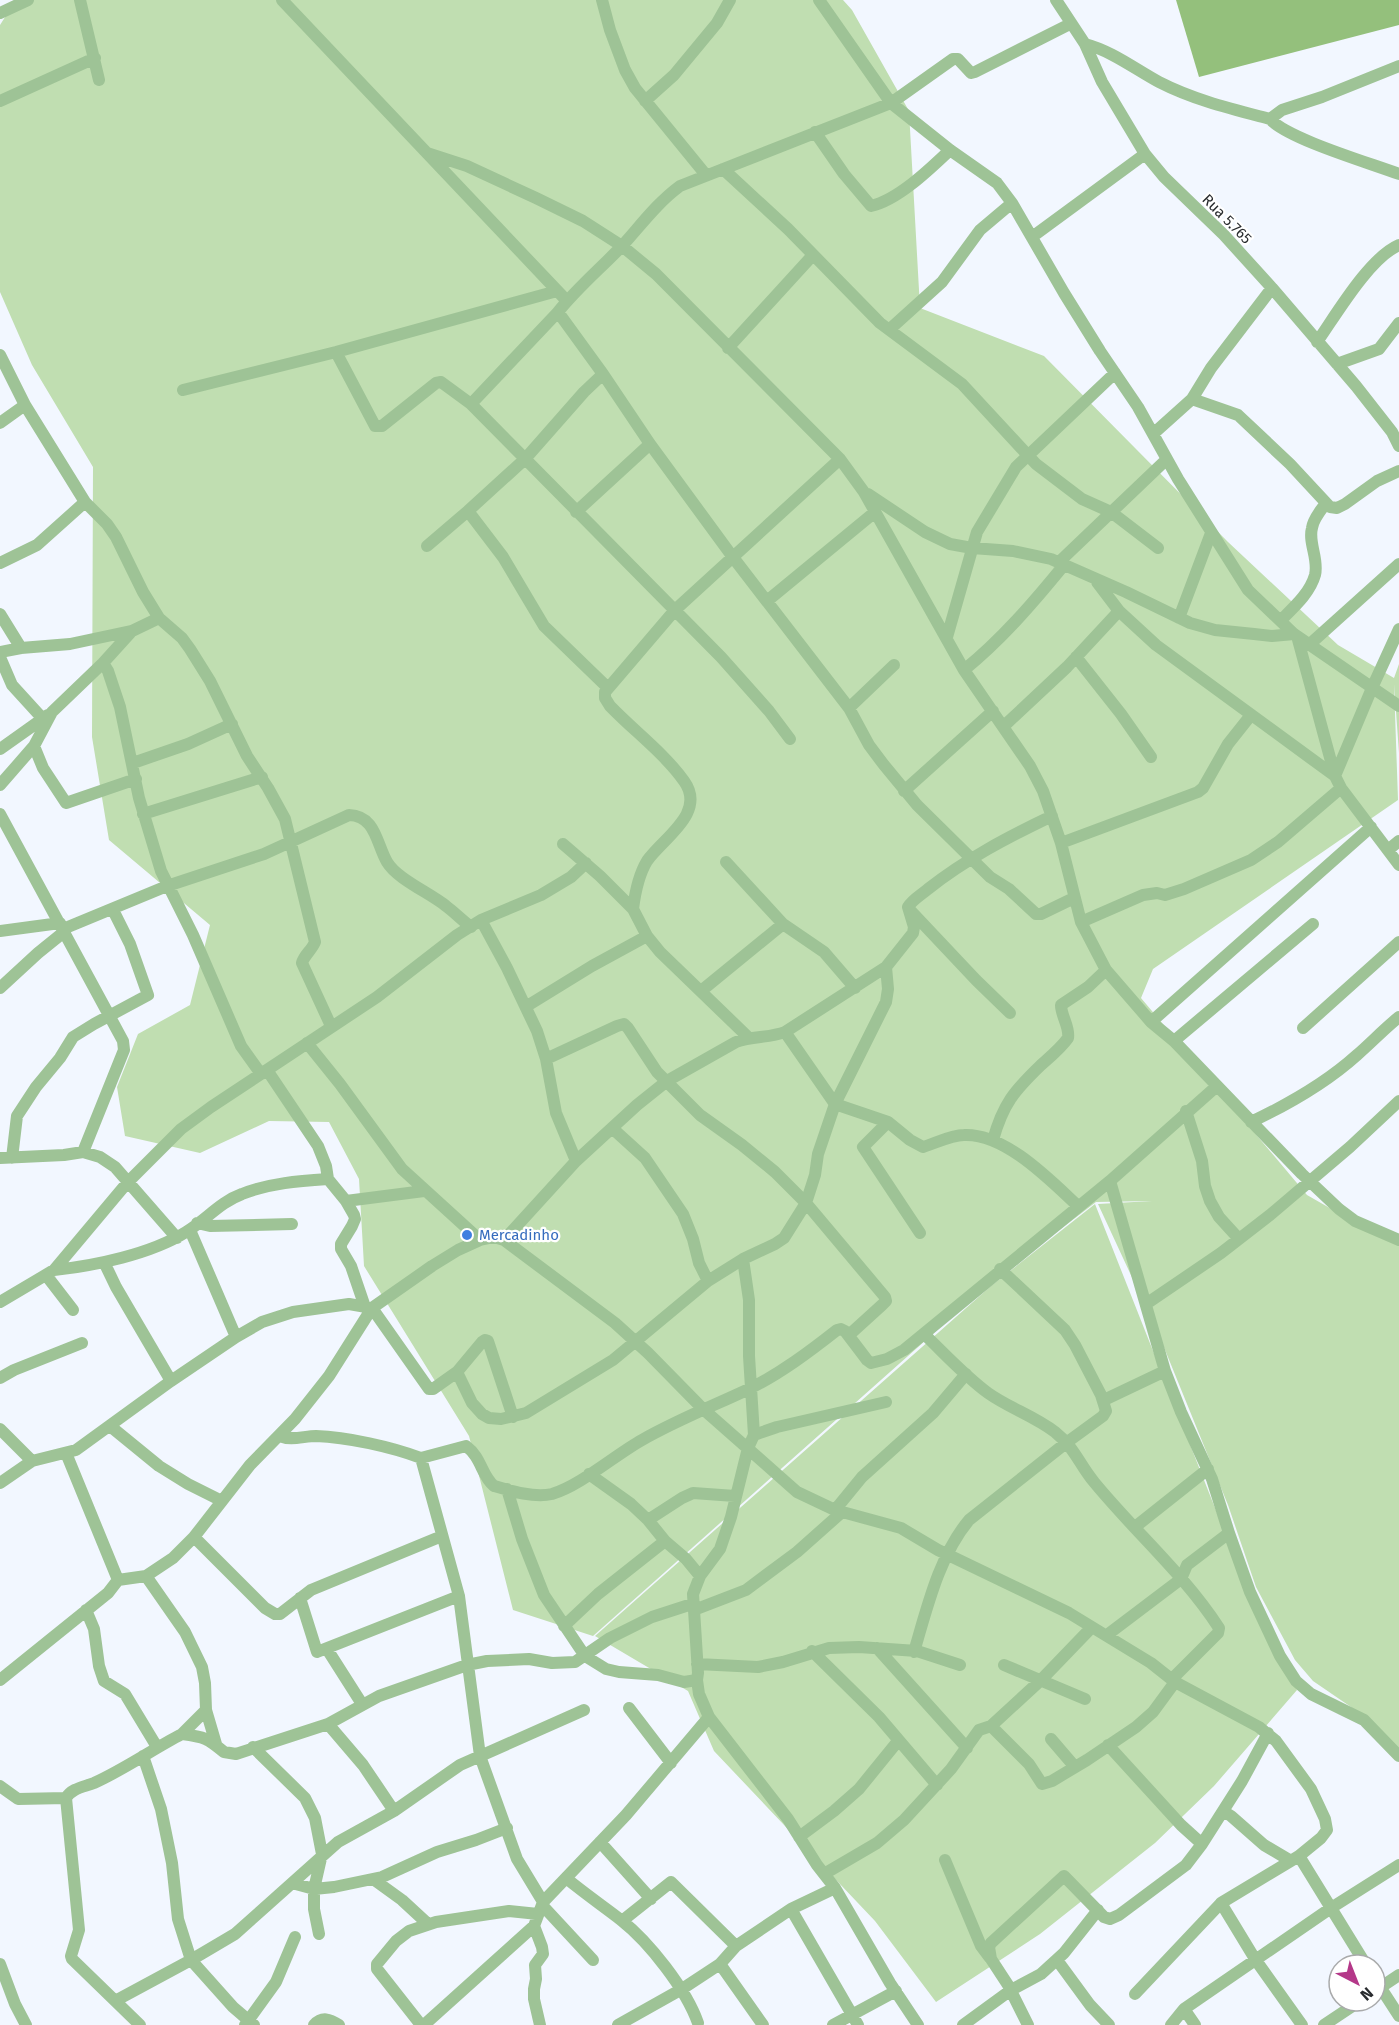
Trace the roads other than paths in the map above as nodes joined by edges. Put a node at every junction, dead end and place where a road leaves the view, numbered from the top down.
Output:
1 (28, 0) edge
2 (80, 0) edge
3 (282, 0) edge
4 (602, 0) edge
5 (819, 0) edge
6 (1056, 0) edge
7 (727, 1) edge
8 (0, 13) edge
9 (1070, 24) junction
10 (1085, 44) junction
11 (94, 58) junction
12 (1399, 66) edge
13 (99, 80) dead end
14 (0, 100) edge
15 (645, 101) junction
16 (891, 103) junction
17 (1270, 119) junction
18 (815, 132) junction
19 (950, 150) junction
20 (427, 153) junction
21 (1145, 154) junction
22 (723, 169) junction
23 (1399, 174) edge
24 (706, 175) junction
25 (1012, 203) junction
26 (1032, 237) junction
27 (1399, 245) edge
28 (622, 246) junction
29 (813, 255) junction
30 (1272, 288) junction
31 (562, 296) junction
32 (558, 312) junction
33 (1399, 323) edge
34 (890, 329) junction
35 (1317, 342) junction
36 (728, 348) junction
37 (336, 352) junction
38 (0, 355) edge
39 (1337, 364) junction
40 (4, 373) edge
41 (1115, 373) junction
42 (603, 374) junction
43 (183, 390) dead end
44 (1191, 399) junction
45 (471, 404) junction
46 (25, 405) junction
47 (0, 423) edge
48 (1395, 429) edge
49 (1153, 434) junction
50 (650, 444) junction
51 (1399, 446) edge
52 (1027, 455) junction
53 (525, 459) junction
54 (840, 459) junction
55 (1167, 459) junction
56 (1399, 471) edge
57 (864, 492) junction
58 (85, 502) junction
59 (1326, 503) junction
60 (468, 511) junction
61 (576, 512) junction
62 (875, 512) junction
63 (1112, 512) junction
64 (1211, 533) junction
65 (427, 546) dead end
66 (972, 548) junction
67 (1158, 548) dead end
68 (732, 556) junction
69 (0, 563) edge
70 (1061, 564) junction
71 (1399, 564) edge
72 (1096, 580) junction
73 (766, 601) junction
74 (675, 610) junction
75 (1119, 611) junction
76 (0, 614) edge
77 (159, 618) junction
78 (1179, 618) junction
79 (1281, 620) junction
80 (1399, 629) edge
81 (132, 631) junction
82 (1295, 635) junction
83 (947, 638) junction
84 (1310, 644) junction
85 (21, 648) junction
86 (0, 652) edge
87 (0, 657) edge
88 (1076, 657) junction
89 (103, 663) junction
90 (894, 664) dead end
91 (964, 670) junction
92 (607, 687) junction
93 (1372, 688) junction
94 (1399, 706) edge
95 (849, 708) junction
96 (993, 711) junction
97 (1251, 715) junction
98 (47, 716) junction
99 (232, 724) junction
100 (1004, 726) junction
101 (790, 739) dead end
102 (34, 746) junction
103 (0, 748) edge
104 (1151, 758) dead end
105 (133, 764) junction
106 (1335, 776) junction
107 (262, 777) junction
108 (136, 779) junction
109 (0, 785) edge
110 (1341, 788) junction
111 (904, 791) junction
112 (0, 814) edge
113 (143, 814) junction
114 (1052, 816) junction
115 (1371, 827) junction
116 (291, 840) junction
117 (1399, 841) edge
118 (1061, 843) junction
119 (563, 844) dead end
120 (1388, 850) junction
121 (972, 858) junction
122 (726, 862) dead end
123 (586, 863) junction
124 (1399, 865) edge
125 (167, 886) junction
126 (1074, 898) junction
127 (908, 907) junction
128 (633, 909) junction
129 (113, 910) junction
130 (1081, 922) junction
131 (476, 924) junction
132 (783, 924) junction
133 (1313, 924) dead end
134 (62, 928) junction
135 (0, 931) edge
136 (647, 936) junction
137 (1399, 942) edge
138 (886, 967) junction
139 (1106, 970) junction
140 (0, 988) edge
141 (855, 988) junction
142 (701, 991) junction
143 (527, 1006) junction
144 (1010, 1013) dead end
145 (110, 1015) junction
146 (1399, 1017) edge
147 (1151, 1022) junction
148 (331, 1026) junction
149 (1303, 1028) dead end
150 (785, 1032) junction
151 (747, 1037) junction
152 (1174, 1041) junction
153 (307, 1043) junction
154 (546, 1059) junction
155 (264, 1072) junction
156 (667, 1081) junction
157 (1217, 1086) junction
158 (1399, 1101) edge
159 (835, 1104) junction
160 (1186, 1111) junction
161 (888, 1122) junction
162 (1251, 1122) junction
163 (612, 1128) junction
164 (993, 1140) junction
165 (83, 1152) junction
166 (6, 1158) edge
167 (576, 1161) junction
168 (328, 1179) junction
169 (1110, 1180) junction
170 (1310, 1182) junction
171 (127, 1183) junction
172 (424, 1191) junction
173 (346, 1201) junction
174 (806, 1203) junction
175 (1077, 1206) junction
176 (292, 1224) dead end
177 (194, 1226) junction
178 (920, 1233) dead end
179 (177, 1238) junction
180 (1239, 1239) junction
181 (480, 1240) junction
182 (504, 1240) junction
183 (1399, 1240) edge
184 (743, 1259) junction
185 (104, 1262) junction
186 (1000, 1269) junction
187 (50, 1272) junction
188 (708, 1281) junction
189 (0, 1302) edge
190 (1146, 1304) junction
191 (369, 1308) junction
192 (73, 1311) dead end
193 (924, 1334) junction
194 (849, 1335) junction
195 (236, 1337) junction
196 (635, 1341) junction
197 (82, 1343) dead end
198 (1165, 1371) junction
199 (457, 1372) junction
200 (966, 1374) junction
201 (0, 1378) edge
202 (171, 1381) junction
203 (751, 1388) junction
204 (1104, 1400) junction
205 (886, 1402) dead end
206 (703, 1409) junction
207 (513, 1417) junction
208 (110, 1426) junction
209 (0, 1429) edge
210 (754, 1435) junction
211 (279, 1436) junction
212 (1066, 1443) junction
213 (748, 1448) junction
214 (66, 1454) junction
215 (421, 1458) junction
216 (32, 1461) junction
217 (1208, 1469) junction
218 (589, 1474) junction
219 (0, 1483) edge
220 (507, 1489) junction
221 (735, 1496) junction
222 (222, 1501) junction
223 (838, 1511) junction
224 (648, 1520) junction
225 (1135, 1527) junction
226 (1229, 1533) junction
227 (442, 1536) junction
228 (194, 1537) junction
229 (665, 1541) junction
230 (948, 1554) junction
231 (146, 1576) junction
232 (700, 1576) junction
233 (1181, 1579) junction
234 (118, 1581) junction
235 (459, 1596) junction
236 (300, 1598) junction
237 (693, 1607) junction
238 (86, 1610) junction
239 (564, 1626) junction
240 (1092, 1627) junction
241 (1107, 1635) junction
242 (876, 1648) junction
243 (327, 1649) junction
244 (812, 1652) junction
245 (914, 1652) junction
246 (585, 1656) junction
247 (698, 1664) junction
248 (467, 1665) junction
249 (960, 1665) dead end
250 (1004, 1665) dead end
251 (0, 1680) edge
252 (697, 1680) junction
253 (1041, 1680) junction
254 (1173, 1681) junction
255 (1085, 1699) dead end
256 (362, 1704) junction
257 (629, 1708) dead end
258 (206, 1710) junction
259 (584, 1710) dead end
260 (709, 1718) junction
261 (328, 1724) junction
262 (991, 1726) junction
263 (1268, 1733) junction
264 (182, 1734) junction
265 (1051, 1739) dead end
266 (898, 1741) junction
267 (216, 1743) junction
268 (1107, 1745) junction
269 (157, 1747) junction
270 (253, 1747) junction
271 (968, 1748) junction
272 (143, 1756) junction
273 (480, 1756) junction
274 (1399, 1756) edge
275 (671, 1763) junction
276 (1075, 1767) junction
277 (937, 1785) junction
278 (0, 1786) edge
279 (66, 1798) junction
280 (394, 1811) junction
281 (1223, 1811) junction
282 (507, 1828) junction
283 (799, 1837) junction
284 (600, 1842) junction
285 (1202, 1844) junction
286 (322, 1854) junction
287 (1295, 1858) junction
288 (945, 1860) dead end
289 (1399, 1865) edge
290 (824, 1874) junction
291 (566, 1878) junction
292 (373, 1879) junction
293 (292, 1883) junction
294 (835, 1888) junction
295 (314, 1889) junction
296 (651, 1899) junction
297 (1221, 1903) junction
298 (1331, 1908) junction
299 (791, 1909) junction
300 (1098, 1910) junction
301 (539, 1912) junction
302 (622, 1921) junction
303 (428, 1924) junction
304 (319, 1934) dead end
305 (296, 1937) dead end
306 (986, 1945) junction
307 (736, 1946) junction
308 (1359, 1953) edge
309 (1255, 1959) junction
310 (190, 1960) junction
311 (593, 1960) dead end
312 (1057, 1960) junction
313 (0, 1964) edge
314 (720, 1964) junction
315 (682, 1989) junction
316 (1011, 1990) junction
317 (896, 1991) junction
318 (1135, 1995) dead end
319 (1387, 1999) edge
320 (115, 2001) junction
321 (1184, 2009) junction
322 (1342, 2013) edge
323 (1399, 2016) edge
324 (639, 2020) edge
325 (854, 2020) edge
326 (698, 2023) dead end
327 (249, 2024) edge
328 (26, 2025) edge
329 (140, 2025) edge
330 (314, 2025) edge
331 (339, 2025) edge
332 (423, 2025) edge
333 (540, 2025) edge
334 (618, 2025) edge
335 (763, 2025) edge
336 (833, 2025) edge
337 (918, 2025) edge
338 (963, 2025) edge
339 (1028, 2025) edge
340 (1108, 2025) edge
341 (1171, 2025) edge
342 (1195, 2025) edge
343 (1302, 2025) edge
344 (1324, 2025) edge

1 - 8 street
2 - 11 street
3 - 20 street
4 - 15 street
5 - 16 street
6 - 9 street, Rua 5.765
7 - 15 street
9 - 10 street, Rua 5.765
9 - 16 street
10 - 17 street
10 - 21 street, Rua 5.765
11 - 13 street
11 - 14 street
12 - 17 street
15 - 24 street
16 - 18 street
16 - 19 street
17 - 23 street
18 - 19 street
18 - 22 street
19 - 25 street
20 - 28 street
20 - 31 street
21 - 26 street
21 - 30 street, Rua 5.765
22 - 24 street
22 - 29 street
24 - 28 street
25 - 26 street
25 - 34 street
26 - 41 street
27 - 35 street
28 - 31 street
28 - 36 street
29 - 34 street
29 - 36 street
30 - 35 street, Rua 5.765
30 - 44 street
31 - 32 street
31 - 37 street
32 - 42 street
32 - 45 street
33 - 39 street
34 - 52 street
35 - 39 street, Rua 5.765
36 - 54 street
37 - 43 street
37 - 45 street
38 - 40 street
39 - 48 street, Rua 5.765
40 - 46 street
41 - 49 street
41 - 52 street
42 - 50 street
42 - 53 street
44 - 49 street
44 - 59 street
45 - 53 street
46 - 47 street
46 - 58 street
48 - 51 street, Rua 5.765
49 - 55 street
50 - 61 street
50 - 68 street
52 - 63 street
52 - 66 street
53 - 60 street
53 - 61 street
54 - 57 street
54 - 68 street
55 - 63 street
55 - 64 street
56 - 59 street
57 - 62 street
57 - 66 street
58 - 69 street
58 - 77 street
59 - 79 street
60 - 65 street
60 - 92 street
61 - 74 street
62 - 73 street
62 - 83 street
63 - 67 street
63 - 70 street
64 - 78 street
64 - 79 street
66 - 70 street
66 - 83 street
68 - 73 street
68 - 74 street
70 - 72 street
70 - 91 street
71 - 84 street
72 - 75 street
72 - 78 street
73 - 95 street
74 - 92 street
74 - 101 street
75 - 88 street
75 - 97 street
76 - 85 street
77 - 81 street
77 - 99 street
78 - 82 street
79 - 82 street
80 - 93 street
81 - 85 street
81 - 89 street
82 - 84 street
82 - 106 street
83 - 91 street
84 - 93 street
85 - 86 street
87 - 98 street
88 - 100 street
88 - 104 street
89 - 98 street
89 - 105 street
90 - 95 street
91 - 96 street
92 - 128 street
93 - 94 street
93 - 106 street
95 - 111 street
96 - 100 street
96 - 111 street
97 - 106 street
97 - 118 street
98 - 102 street
98 - 103 street
99 - 105 street
99 - 107 street
100 - 114 street
102 - 108 street
102 - 109 street
105 - 108 street
106 - 110 street
107 - 113 street
107 - 116 street
108 - 113 street
110 - 115 street
110 - 130 street
111 - 121 street
112 - 134 street
113 - 125 street
114 - 118 street
114 - 121 street
115 - 120 street
115 - 147 street
116 - 125 street
116 - 131 street
116 - 148 street
117 - 120 street
118 - 126 street
119 - 123 street
120 - 124 street
121 - 126 street
121 - 127 street
122 - 132 street
123 - 128 street
123 - 131 street
125 - 129 street
125 - 155 street
126 - 130 street
127 - 138 street
127 - 144 street
128 - 136 street
129 - 134 street
129 - 145 street
130 - 139 street
131 - 143 street
131 - 148 street
132 - 141 street
132 - 142 street
133 - 152 street
134 - 135 street
134 - 140 street
134 - 145 street
136 - 142 street
136 - 143 street
137 - 149 street
138 - 141 street
138 - 159 street
139 - 147 street
139 - 164 street
141 - 150 street
142 - 151 street
143 - 154 street
145 - 165 street
145 - 166 street
146 - 162 street
147 - 152 street
148 - 153 street
150 - 151 street
150 - 159 street
151 - 156 street
152 - 157 street
153 - 155 street
153 - 172 street
154 - 156 street
154 - 167 street
155 - 168 street
155 - 171 street
156 - 163 street
156 - 174 street
157 - 160 street
157 - 162 street
158 - 170 street
159 - 161 street
159 - 174 street
160 - 169 street
160 - 180 street
161 - 164 street
161 - 178 street
162 - 170 street
163 - 167 street
163 - 188 street
164 - 175 street
165 - 166 street
165 - 171 street
167 - 182 street
168 - 173 street
168 - 177 street
169 - 175 street
169 - 190 street
170 - 180 street
170 - 183 street
171 - 179 street
171 - 187 street
172 - 173 street
172 - 181 street
173 - 191 street
174 - 184 street
174 - 194 street
175 - 186 street
176 - 177 street
177 - 179 street
177 - 195 street
179 - 185 street
180 - 190 street
181 - 182 street
181 - 191 street
182 - 196 street
184 - 188 street
184 - 203 street
185 - 187 street
185 - 202 street
186 - 193 street
186 - 204 street
187 - 189 street
187 - 192 street
188 - 196 street
190 - 198 street
191 - 195 street
191 - 199 street
191 - 211 street
193 - 194 street
193 - 200 street
194 - 203 street
195 - 202 street
196 - 206 street
196 - 207 street
197 - 201 street
198 - 204 street
198 - 217 street
199 - 207 street
199 - 207 street
200 - 212 street
200 - 223 street
202 - 208 street
203 - 206 street
203 - 210 street
204 - 212 street
205 - 210 street
206 - 213 street
206 - 218 street
208 - 214 street
208 - 222 street
209 - 216 street
210 - 213 street
211 - 215 street
211 - 222 street
212 - 225 street
212 - 230 street
213 - 221 street
213 - 223 street
214 - 216 street
214 - 234 street
215 - 220 street
215 - 227 street
216 - 219 street
217 - 225 street
217 - 226 street
218 - 220 street
218 - 224 street
220 - 239 street
221 - 224 street
221 - 232 street
222 - 228 street
223 - 230 street
223 - 237 street
224 - 229 street
225 - 233 street
226 - 233 street
226 - 274 street
227 - 235 street
227 - 236 street
228 - 231 street
228 - 236 street
229 - 232 street
229 - 239 street
230 - 240 street
230 - 245 street
231 - 234 street
231 - 258 street
232 - 237 street
233 - 241 street
233 - 254 street
234 - 238 street
235 - 243 street
235 - 248 street
236 - 243 street
237 - 246 street
237 - 247 street
238 - 251 street
238 - 269 street
239 - 246 street
240 - 241 street
240 - 253 street
241 - 254 street
242 - 244 street
242 - 245 street
242 - 271 street
243 - 256 street
244 - 247 street
244 - 266 street
245 - 249 street
246 - 248 street
246 - 252 street
247 - 252 street
248 - 256 street
248 - 273 street
250 - 253 street
252 - 260 street
253 - 255 street
253 - 262 street
254 - 263 street
254 - 268 street
256 - 261 street
257 - 275 street
258 - 264 street
258 - 267 street
259 - 273 street
260 - 275 street
260 - 283 street
261 - 270 street
261 - 280 street
262 - 271 street
262 - 276 street
263 - 281 street
263 - 287 street
264 - 267 street
264 - 269 street
265 - 276 street
266 - 277 street
266 - 283 street
267 - 270 street
268 - 276 street
268 - 285 street
269 - 272 street
270 - 286 street
271 - 277 street
272 - 279 street
272 - 310 street
273 - 280 street
273 - 282 street
275 - 284 street
277 - 290 street
278 - 279 street
279 - 320 street
280 - 286 street
281 - 285 street
281 - 287 street
282 - 292 street
282 - 301 street
283 - 290 street
284 - 291 street
284 - 296 street
285 - 300 street
286 - 293 street
286 - 295 street
287 - 297 street
287 - 298 street
288 - 306 street
289 - 298 street
290 - 294 street
291 - 301 street
291 - 302 street
292 - 295 street
292 - 303 street
293 - 295 street
293 - 310 street
294 - 299 street
294 - 317 street
295 - 304 street
296 - 302 street
296 - 307 street
297 - 309 street
297 - 318 street
298 - 308 street
298 - 309 street
299 - 307 street
299 - 325 street
300 - 306 street
300 - 312 street
301 - 303 street
301 - 311 street
301 - 332 street
301 - 333 street
302 - 315 street
303 - 332 street
305 - 327 street
306 - 316 street
307 - 314 street
309 - 321 street
309 - 343 street
310 - 320 street
310 - 327 street
312 - 316 street
312 - 340 street
313 - 328 street
314 - 315 street
314 - 335 street
315 - 324 street
315 - 326 street
316 - 338 street
316 - 339 street
317 - 325 street
317 - 337 street
319 - 323 street
320 - 329 street
321 - 341 street
321 - 342 street
322 - 344 street
324 - 334 street
325 - 336 street
330 - 331 street

